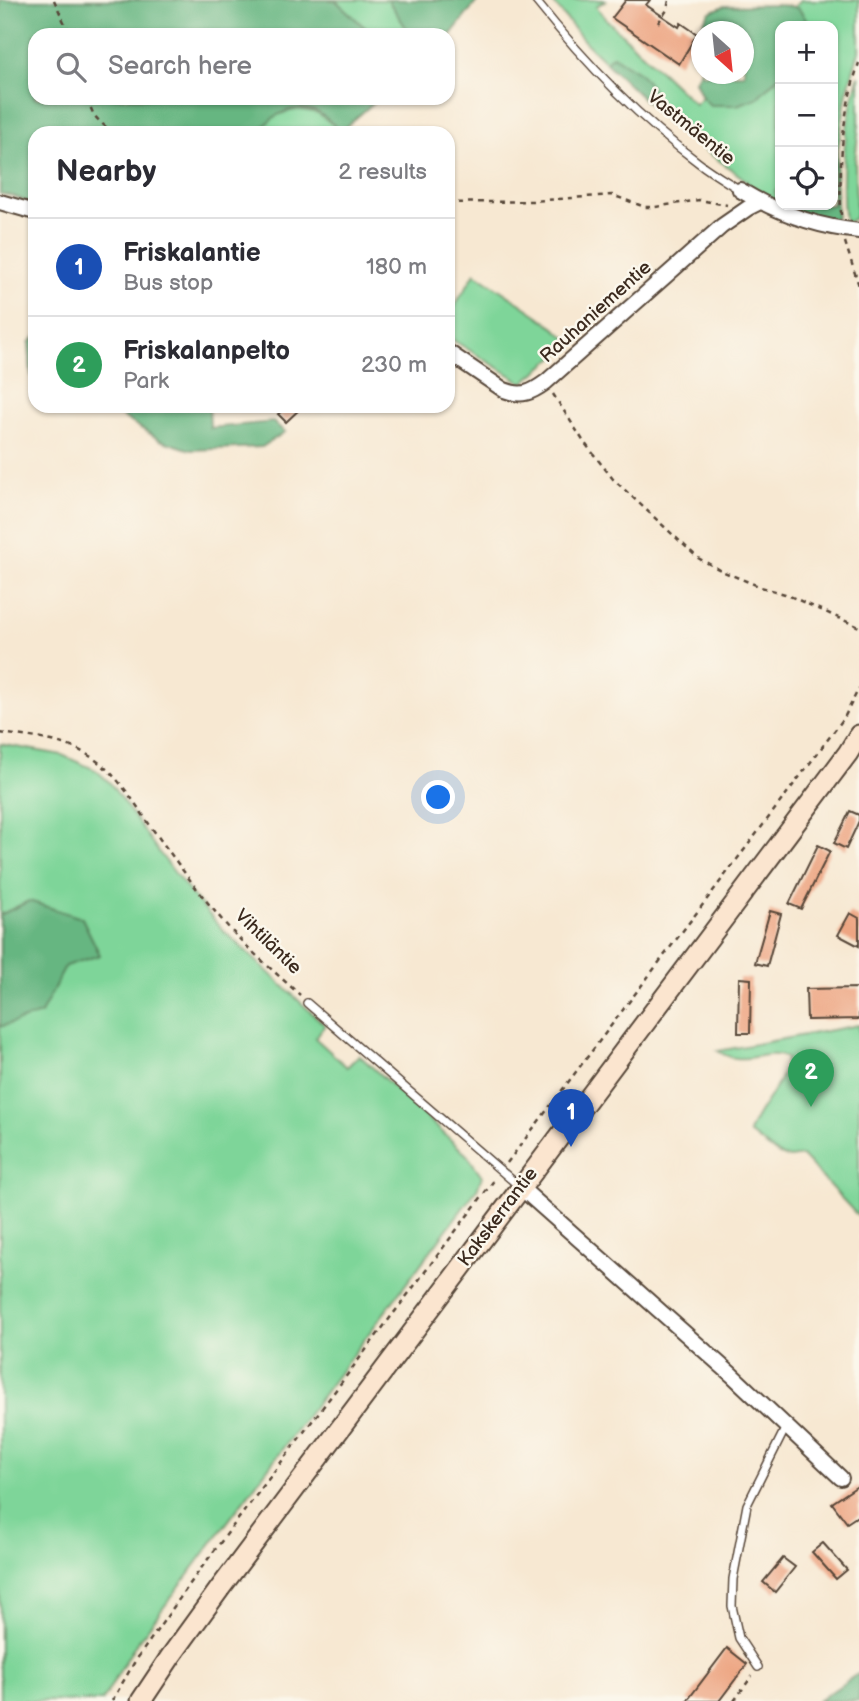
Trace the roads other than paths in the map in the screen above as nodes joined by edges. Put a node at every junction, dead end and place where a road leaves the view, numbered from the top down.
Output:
1 (534, 0) edge
2 (740, 190) joint
3 (0, 202) edge
4 (754, 205) junction
5 (28, 210) edge
6 (859, 231) edge
7 (455, 357) edge
8 (859, 735) edge
9 (307, 1003) road end
10 (520, 1187) junction
11 (787, 1427) junction
12 (841, 1478) dead end
13 (758, 1667) road end
14 (141, 1701) edge

1 - 2 lane, Vastmäentie
2 - 4 street, Vastmäentie
3 - 5 street
4 - 6 street, Vastmäentie
4 - 7 street, Rauhaniementie
8 - 10 main road, Kakskerrantie
9 - 10 lane, Vihtiläntie
10 - 11 street
10 - 14 main road, Kakskerrantie
11 - 12 street
11 - 13 lane

